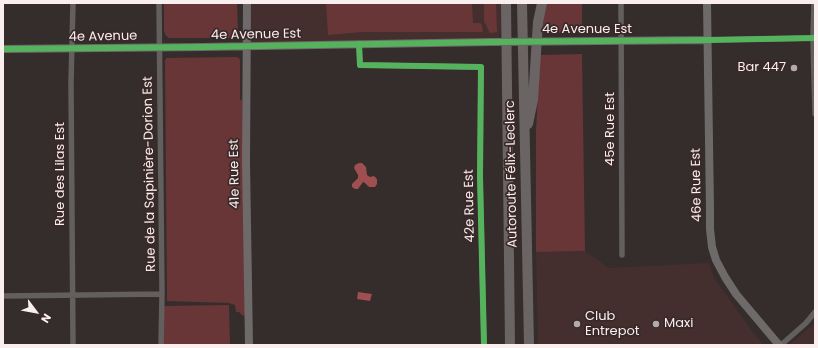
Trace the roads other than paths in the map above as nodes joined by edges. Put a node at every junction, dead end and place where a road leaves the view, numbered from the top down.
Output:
1 (73, 3) edge
2 (160, 3) edge
3 (247, 3) edge
4 (522, 3) edge
5 (542, 3) edge
6 (621, 3) edge
7 (706, 3) edge
8 (814, 3) edge
9 (506, 6) edge
10 (814, 38) edge
11 (707, 40) junction
12 (621, 41) junction
13 (359, 44) junction
14 (247, 46) junction
15 (160, 47) junction
16 (202, 47) joint
17 (72, 48) junction
18 (3, 49) edge
19 (815, 114) edge
20 (524, 146) junction
21 (622, 255) dead end
22 (162, 294) junction
23 (72, 295) junction
24 (3, 296) edge
25 (815, 312) edge
26 (73, 345) edge
27 (161, 345) edge
28 (249, 345) edge
29 (484, 345) edge
30 (510, 345) edge
31 (529, 345) edge
32 (780, 345) edge

1 - 17 street, Rue des Lilas Est
2 - 15 street, Rue de la Sapinière-Dorion Est
3 - 14 street, 41e Rue Est
4 - 20 highway, Autoroute Félix-Leclerc
5 - 20 highway
6 - 12 street, 45e Rue Est
7 - 11 street, 46e Rue Est
8 - 10 street
9 - 30 highway, Autoroute Félix-Leclerc
10 - 11 street, 4e Avenue Est
10 - 19 street
11 - 12 street, 4e Avenue Est
11 - 32 street, 46e Rue Est
12 - 13 street, 4e Avenue Est
12 - 21 street, 45e Rue Est
13 - 14 street, 4e Avenue Est
13 - 29 street, 42e Rue Est
14 - 16 street, 4e Avenue Est
14 - 28 street, 41e Rue Est
15 - 16 street, 4e Avenue
15 - 17 street, 4e Avenue
15 - 22 street, Rue de la Sapinière-Dorion Est
17 - 18 street, 4e Avenue
17 - 23 street, Rue des Lilas Est
20 - 31 highway, Autoroute Félix-Leclerc
22 - 23 street
22 - 27 street, Rue de la Sapinière-Dorion Est
23 - 24 street
23 - 26 street, Rue des Lilas Est
25 - 32 street

